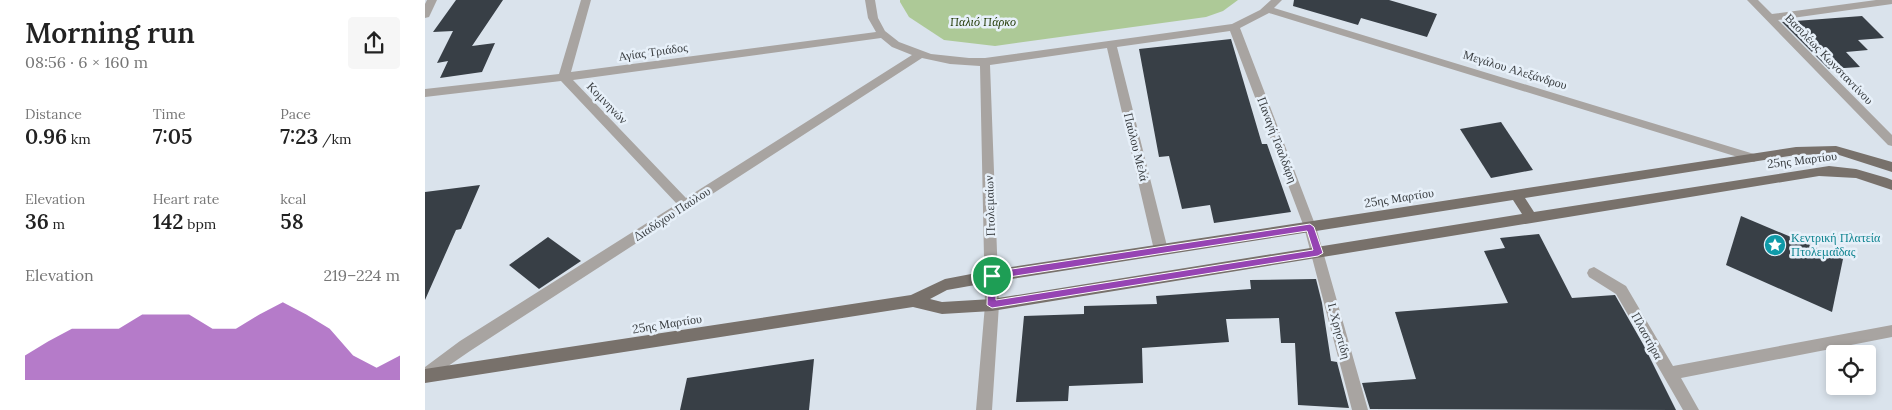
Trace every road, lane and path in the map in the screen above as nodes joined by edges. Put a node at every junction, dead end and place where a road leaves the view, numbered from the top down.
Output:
1 (432, 0) edge
2 (586, 0) edge
3 (869, 0) edge
4 (1277, 0) edge
5 (1752, 0) edge
6 (1892, 1) edge
7 (1267, 9) junction
8 (425, 15) edge
9 (1769, 18) junction
10 (1234, 27) junction
11 (884, 34) junction
12 (1111, 45) junction
13 (920, 55) junction
14 (985, 62) junction
15 (564, 78) junction
16 (425, 93) edge
17 (1890, 139) edge
18 (1754, 158) junction
19 (1892, 167) edge
20 (1892, 185) edge
21 (1516, 195) junction
22 (685, 205) junction
23 (1531, 218) junction
24 (1310, 227) junction
25 (1161, 250) junction
26 (1318, 253) junction
27 (1593, 273) dead end
28 (992, 276) junction
29 (913, 301) junction
30 (992, 305) junction
31 (1892, 331) edge
32 (1669, 374) junction
33 (425, 376) edge
34 (984, 410) edge
35 (1360, 410) edge
36 (1691, 410) edge

1 - 8 street
2 - 15 street
3 - 11 street
4 - 7 street
5 - 9 street, Βασιλέως Κωνσταντίνου
6 - 9 street
7 - 10 street
7 - 18 street, Μεγάλου Αλεξάνδρου
9 - 17 street, Βασιλέως Κωνσταντίνου
10 - 12 street
10 - 24 street, Παναγή Τσαλδάρη
11 - 13 street
11 - 15 street, Αγίας Τριάδος
12 - 14 street
12 - 25 street, Παύλου Μελά
13 - 14 street
13 - 22 street, Διαδόχου Παύλου
14 - 28 street, Πτολεμαίων
15 - 16 street, Αγίας Τριάδος
15 - 22 street, Κομνηνών
18 - 19 main road, 25ης Μαρτίου
18 - 21 main road, 25ης Μαρτίου
20 - 23 main road, 25ης Μαρτίου
21 - 23 main road
21 - 24 main road, 25ης Μαρτίου
22 - 33 street, Διαδόχου Παύλου
23 - 26 main road, 25ης Μαρτίου
24 - 25 main road, 25ης Μαρτίου
24 - 26 street, Παναγή Τσαλδάρη
25 - 28 main road, 25ης Μαρτίου
26 - 30 main road, 25ης Μαρτίου
26 - 35 street, Ι. Χρηστίδη
27 - 32 street, Πλαστήρα
28 - 29 main road, 25ης Μαρτίου
28 - 30 street, Πτολεμαίων
29 - 30 main road, 25ης Μαρτίου
29 - 33 main road, 25ης Μαρτίου
30 - 34 street, Πτολεμαίων
31 - 32 street
32 - 36 street, Πλαστήρα

